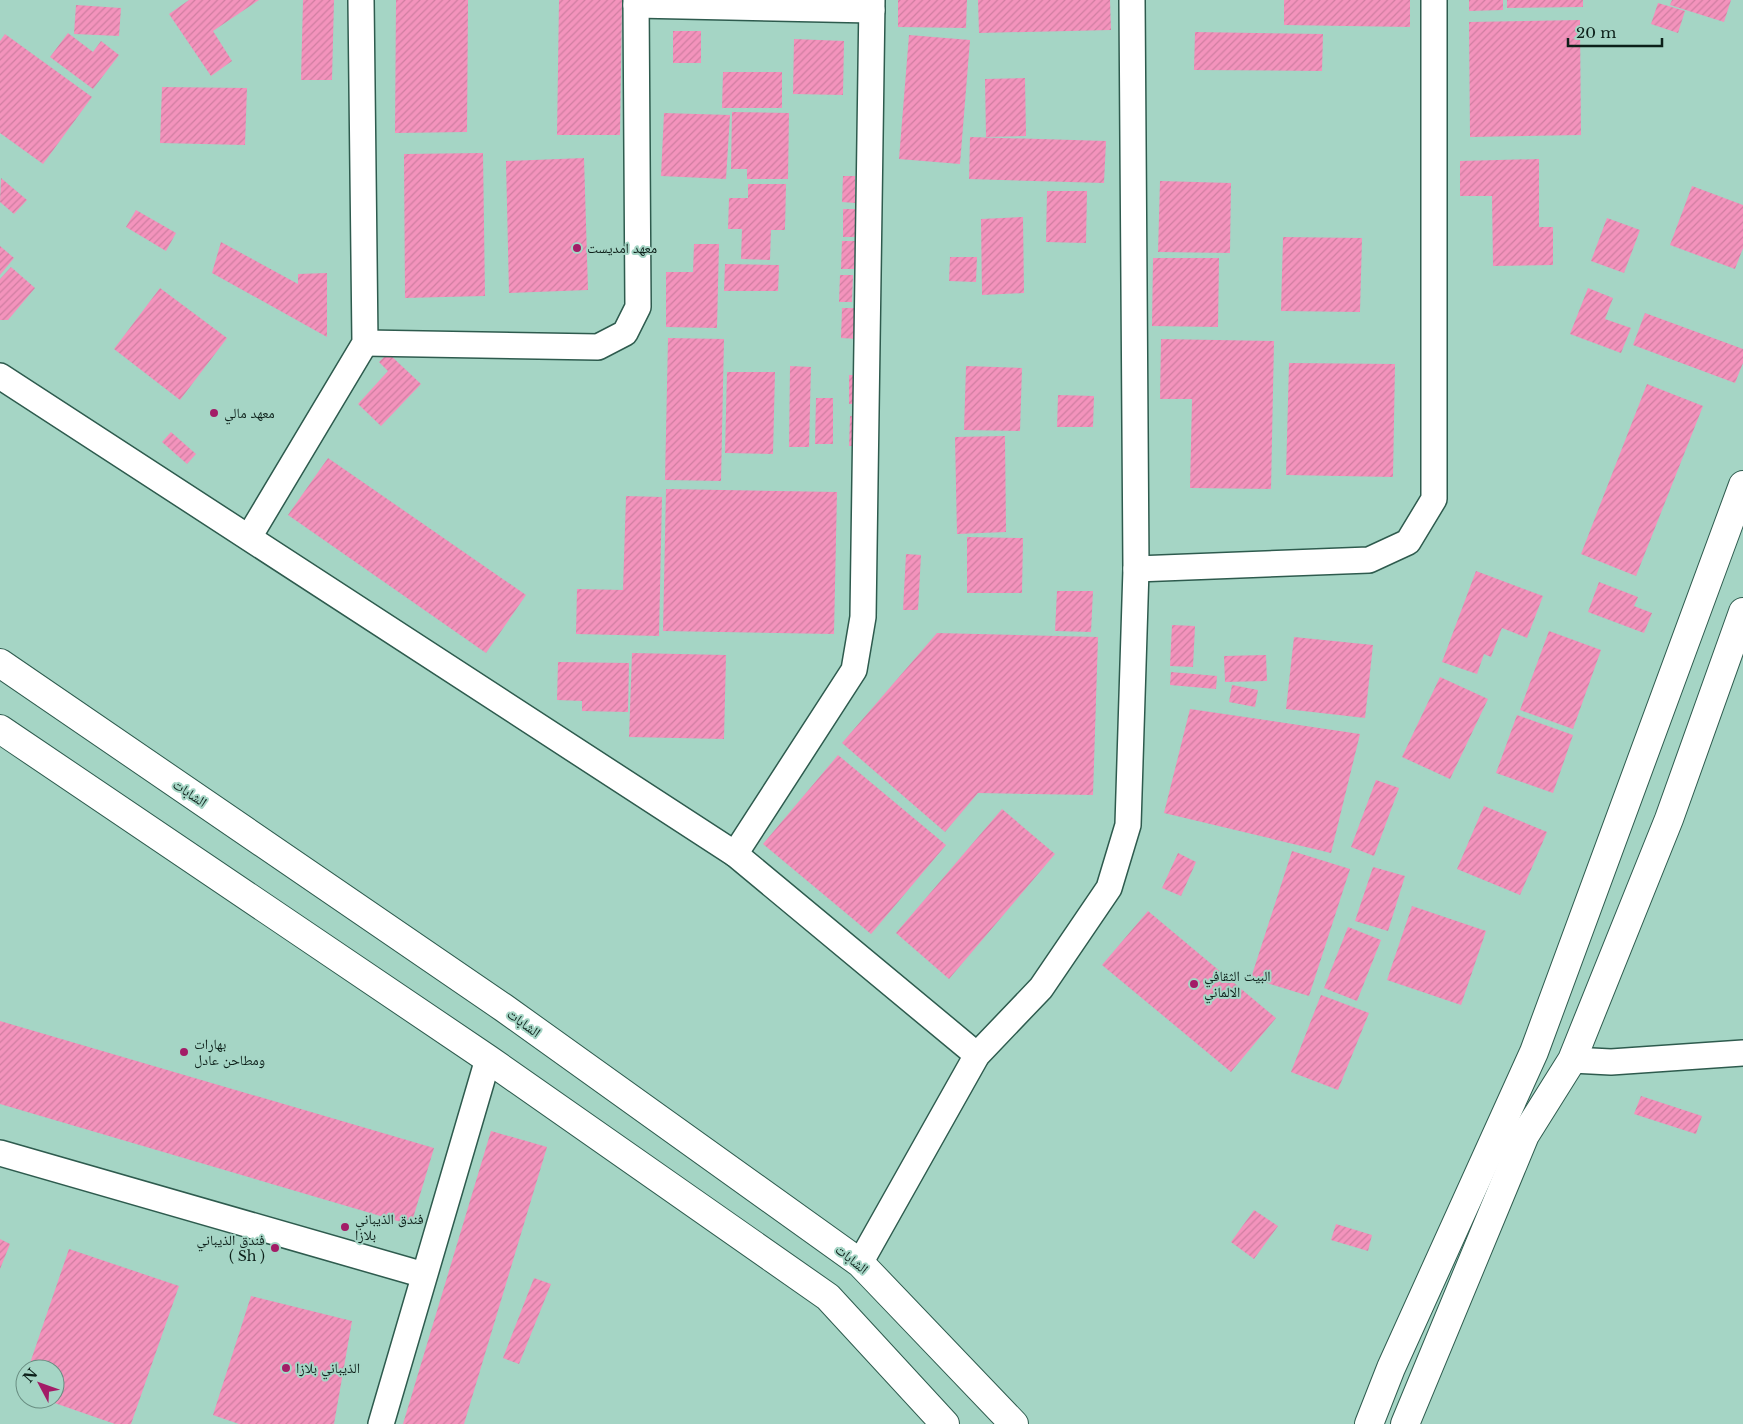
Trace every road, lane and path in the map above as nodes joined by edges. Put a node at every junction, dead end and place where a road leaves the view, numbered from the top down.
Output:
1 (361, 0) edge
2 (1132, 0) edge
3 (1434, 0) edge
4 (636, 3) edge
5 (872, 5) edge
6 (365, 343) junction
7 (0, 376) edge
8 (1743, 485) edge
9 (249, 537) junction
10 (1136, 569) junction
11 (1743, 612) edge
12 (0, 663) edge
13 (0, 729) edge
14 (735, 854) junction
15 (1743, 1053) edge
16 (977, 1055) junction
17 (488, 1059) junction
18 (1572, 1060) junction
19 (1513, 1131) junction
20 (0, 1152) edge
21 (860, 1263) junction
22 (424, 1275) junction
23 (1391, 1368) junction
24 (381, 1424) edge
25 (945, 1424) edge
26 (1014, 1424) edge
27 (1350, 1424) edge
28 (1369, 1424) edge
29 (1405, 1424) edge

1 - 6 street
2 - 10 street
3 - 10 street
4 - 5 street
4 - 6 street
5 - 14 street
6 - 9 street
7 - 9 street
8 - 19 main road
9 - 14 street
10 - 16 street
11 - 18 main road
12 - 21 main road, الشابات
13 - 17 main road
14 - 16 street
15 - 18 street
16 - 21 street
17 - 22 street
17 - 25 main road
18 - 19 main road
19 - 23 main road
19 - 29 main road
20 - 22 street
21 - 26 main road, الشابات
22 - 24 street
23 - 27 main road
23 - 28 main road

